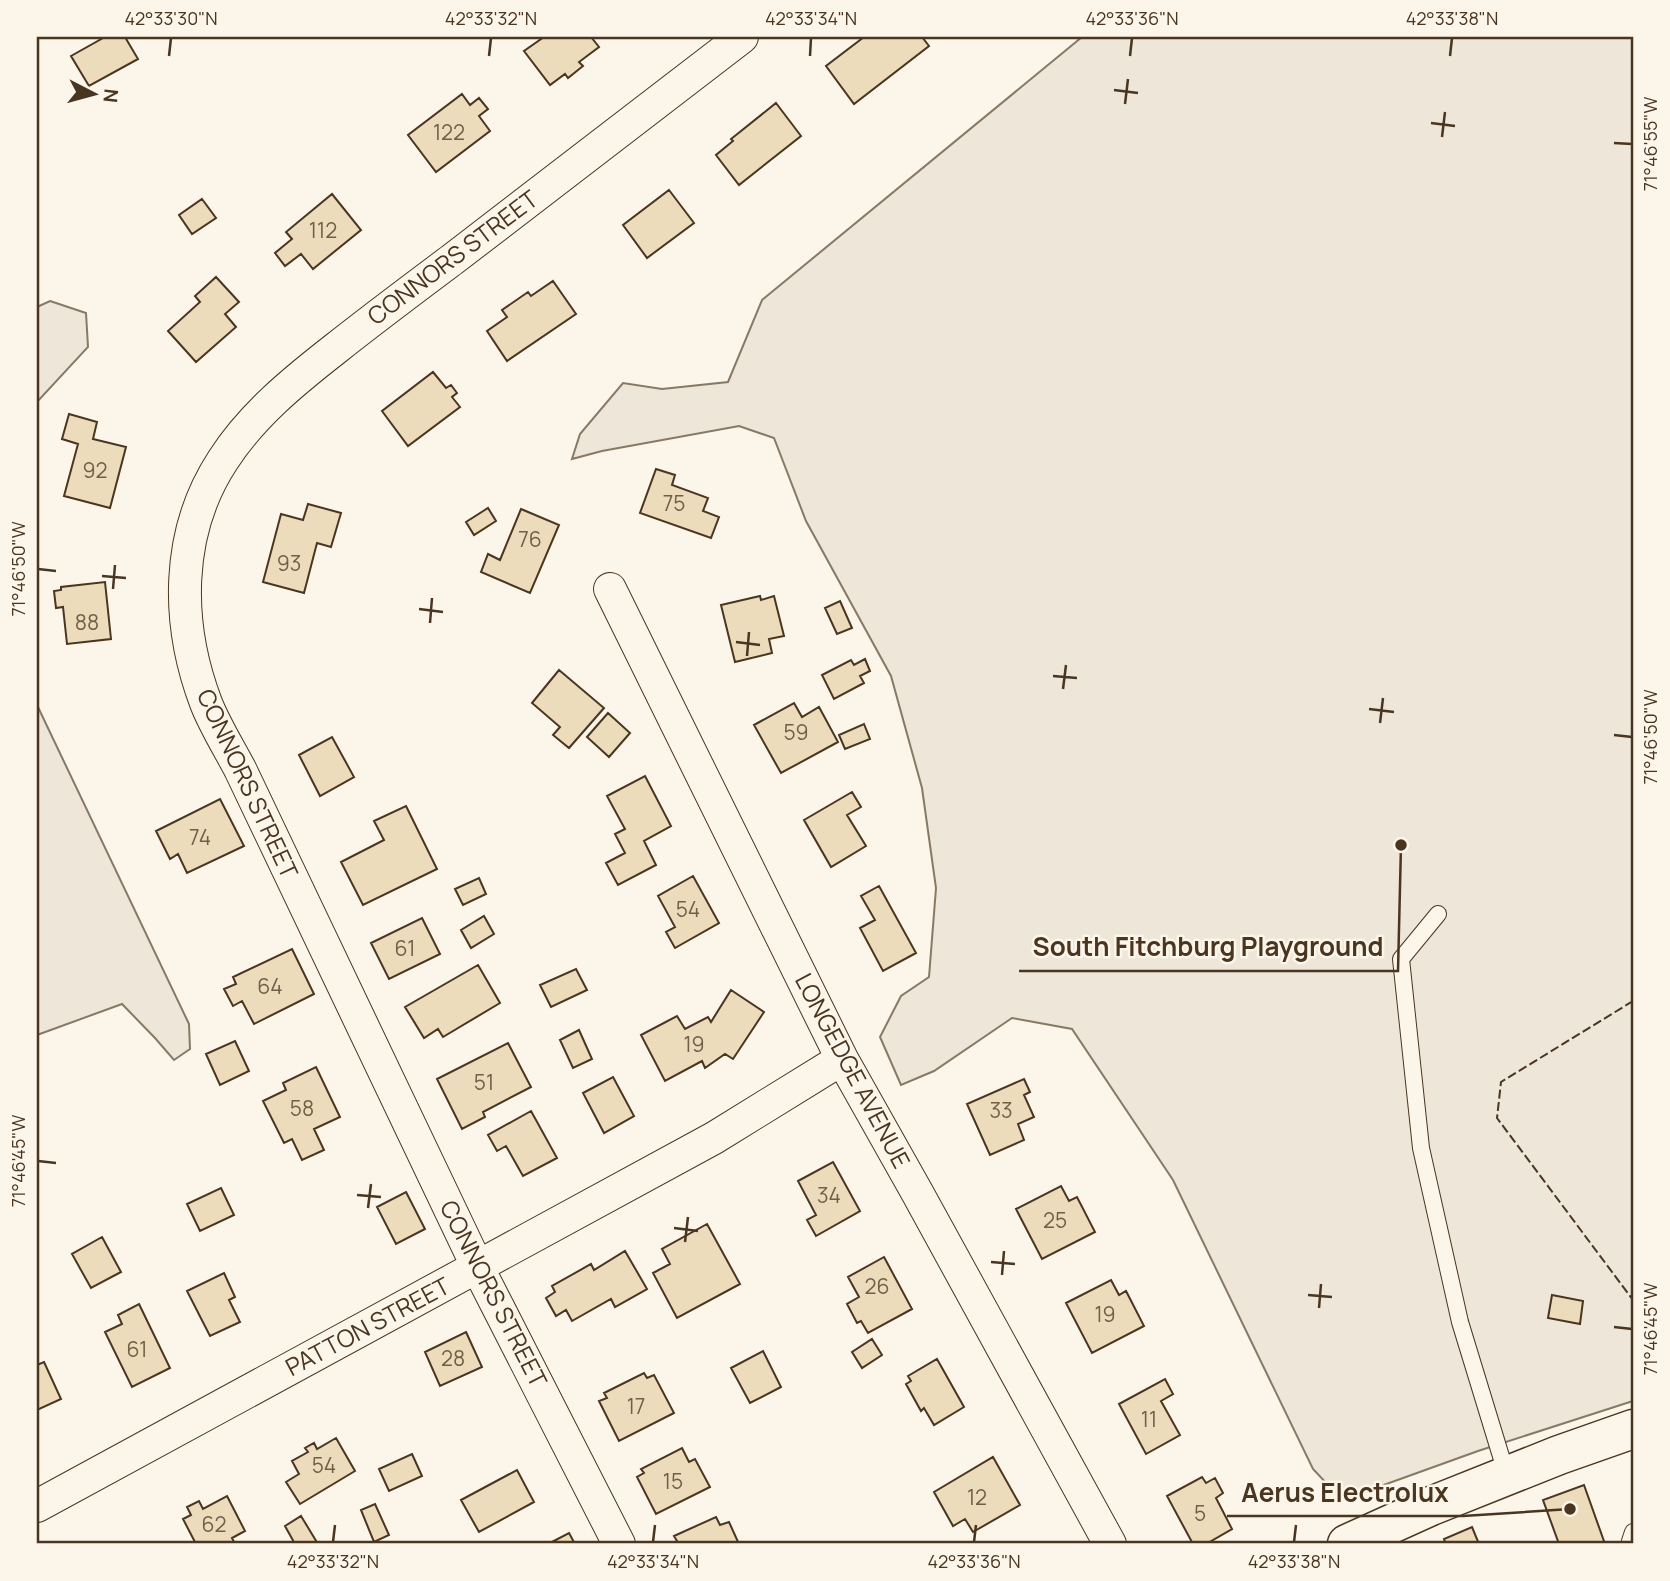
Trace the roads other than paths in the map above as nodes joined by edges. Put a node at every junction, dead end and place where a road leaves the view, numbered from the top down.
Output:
1 (742, 37) edge
2 (610, 589) dead end
3 (1438, 914) dead end
4 (842, 1059) junction
5 (478, 1268) junction
6 (1633, 1429) edge
7 (1507, 1476) junction
8 (37, 1506) edge
9 (1633, 1532) edge
10 (619, 1544) edge
11 (1110, 1544) edge
12 (1347, 1544) edge
13 (1631, 1544) edge

1 - 5 street, CONNORS STREET
2 - 4 street, LONGEDGE AVENUE
3 - 7 lane
4 - 5 street, PATTON STREET
4 - 11 street, LONGEDGE AVENUE
5 - 8 street, PATTON STREET
5 - 10 street, CONNORS STREET
6 - 7 main road
7 - 12 main road
9 - 13 lane

